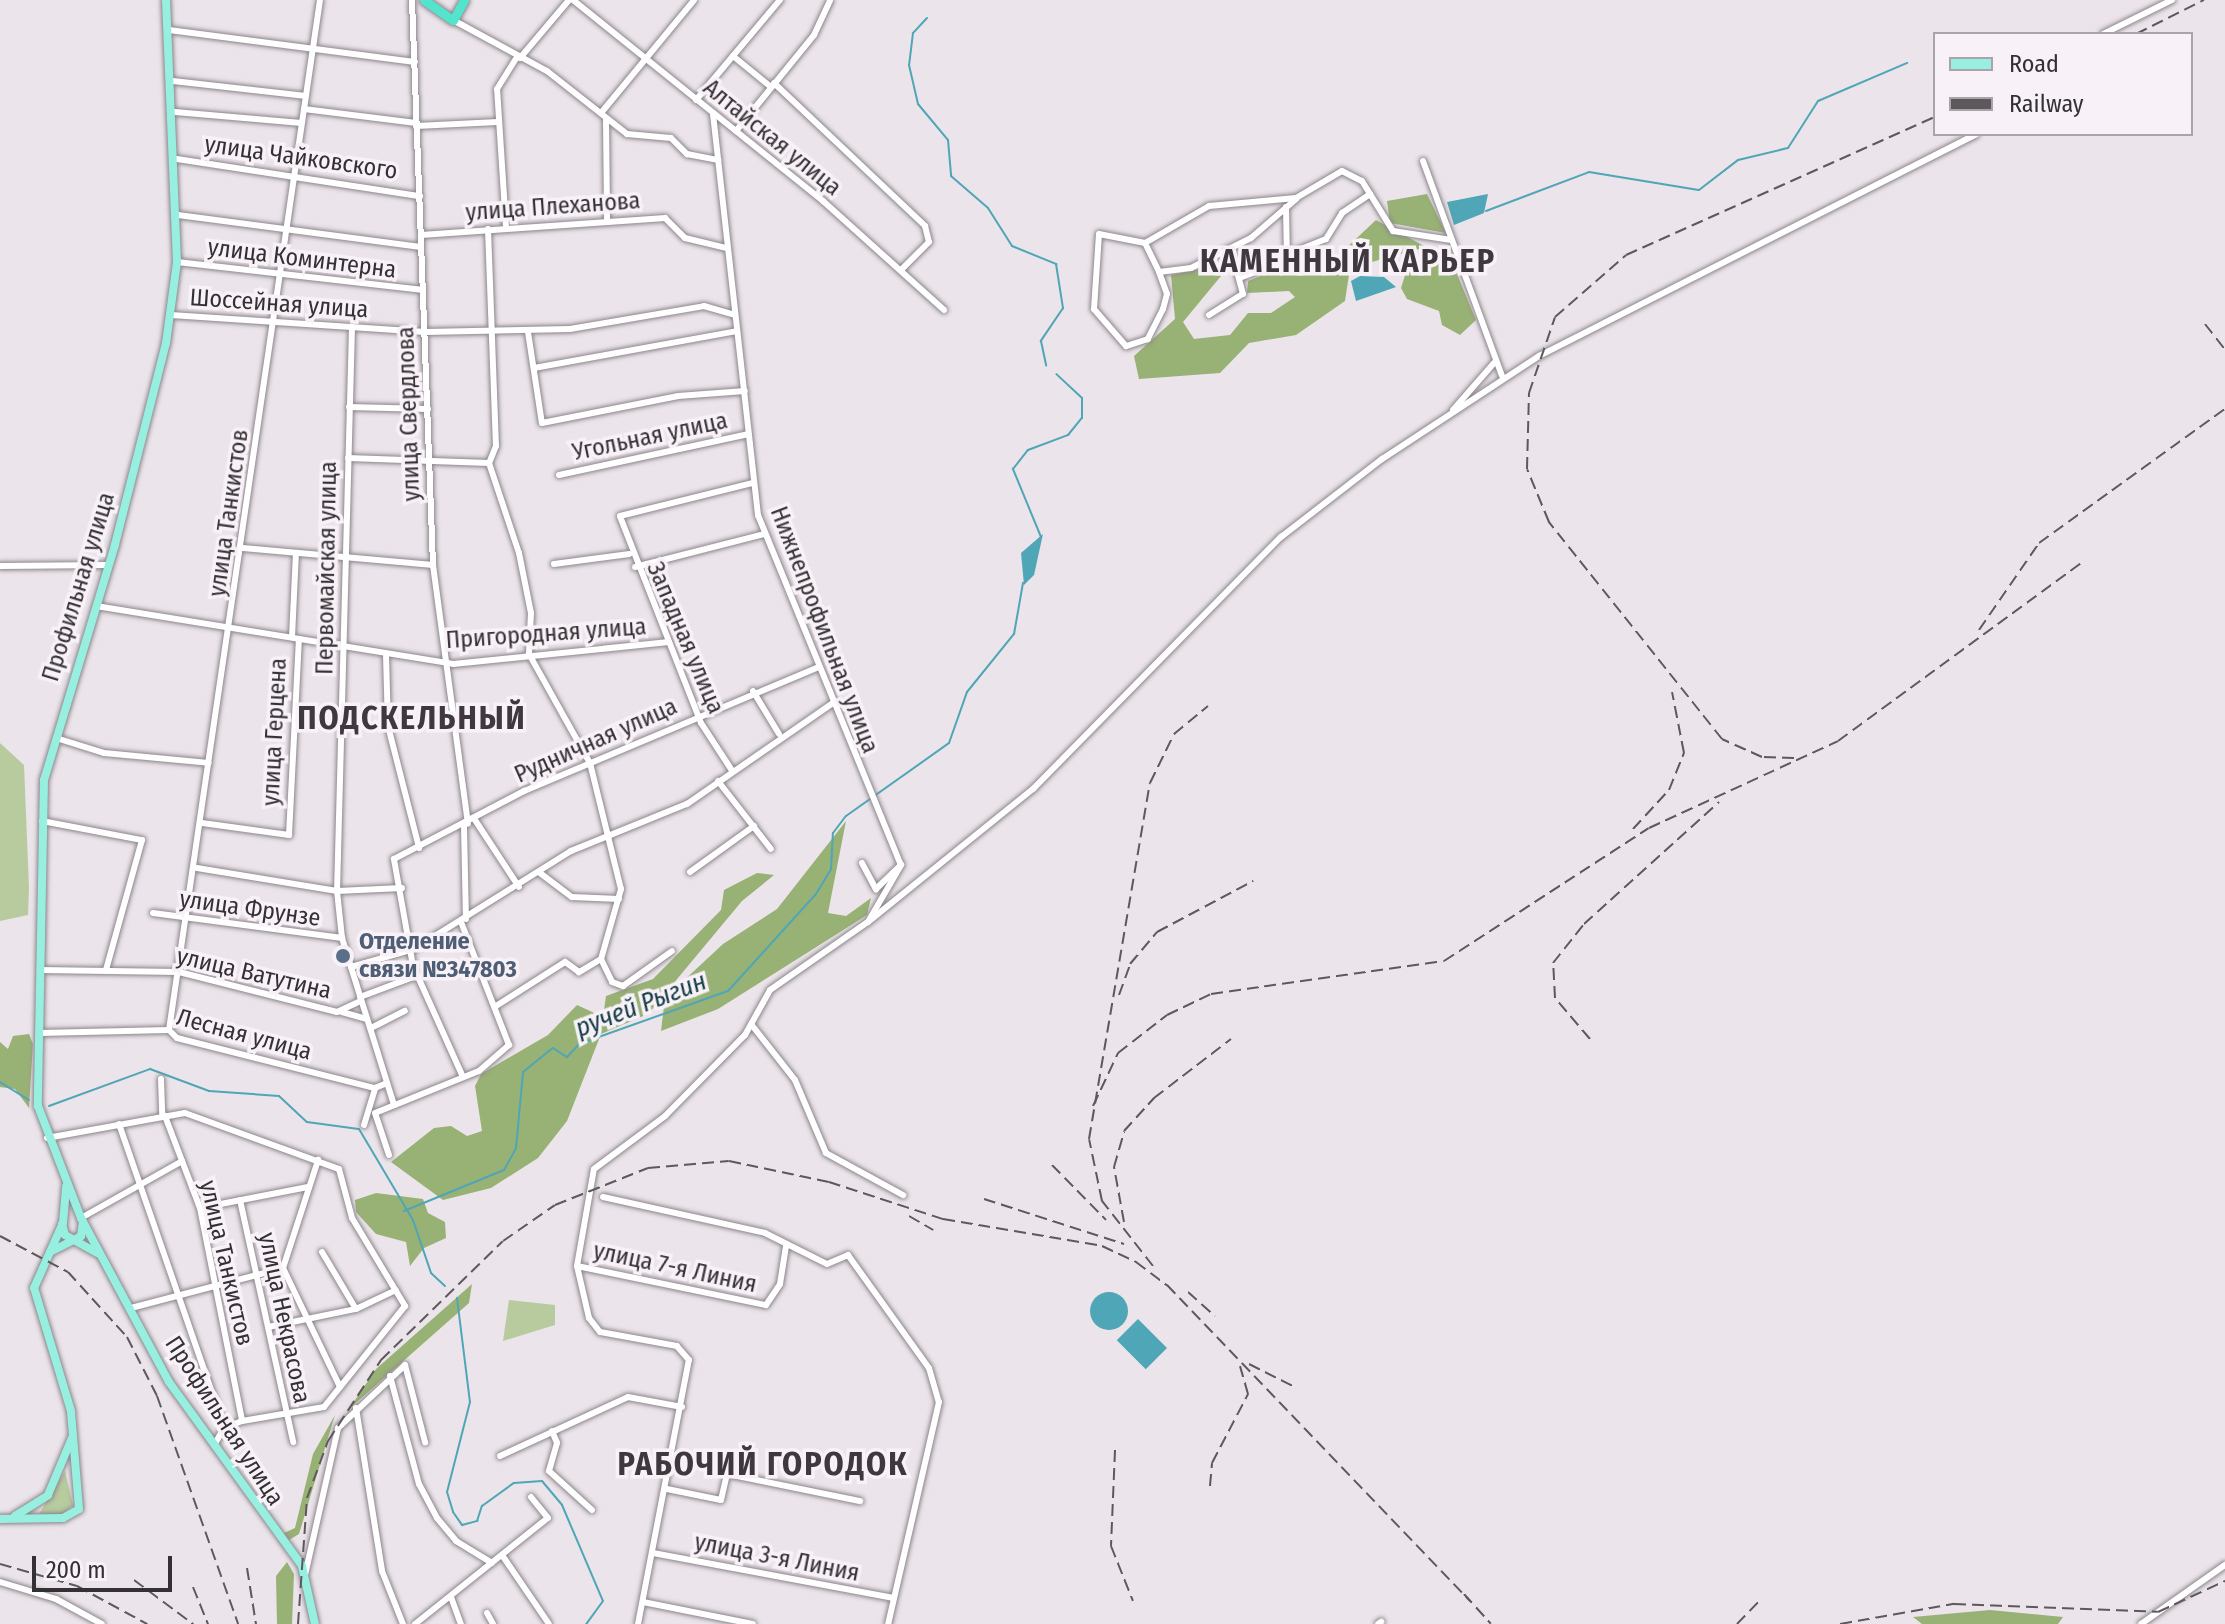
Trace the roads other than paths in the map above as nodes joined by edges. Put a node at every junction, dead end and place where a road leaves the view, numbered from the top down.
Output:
1 (166, 0) edge
2 (320, 0) edge
3 (412, 0) edge
4 (424, 0) edge
5 (464, 0) edge
6 (571, 0) edge
7 (683, 0) edge
8 (780, 0) edge
9 (830, 0) edge
10 (2172, 0) edge
11 (692, 3) edge
12 (453, 20) junction
13 (169, 30) junction
14 (2107, 32) edge
15 (314, 45) junction
16 (733, 56) junction
17 (518, 58) junction
18 (645, 59) junction
19 (415, 62) junction
20 (173, 81) junction
21 (772, 85) junction
22 (306, 96) junction
23 (696, 100) junction
24 (304, 109) junction
25 (175, 112) junction
26 (713, 114) junction
27 (604, 115) junction
28 (498, 122) junction
29 (302, 123) junction
30 (416, 124) junction
31 (736, 131) junction
32 (1972, 136) edge
33 (177, 159) junction
34 (718, 160) junction
35 (1423, 161) dead end
36 (294, 175) junction
37 (1370, 194) junction
38 (420, 196) junction
39 (1298, 197) junction
40 (1286, 207) junction
41 (178, 215) junction
42 (607, 222) junction
43 (506, 227) junction
44 (287, 228) junction
45 (488, 229) junction
46 (421, 235) junction
47 (1451, 240) junction
48 (1145, 243) junction
49 (421, 247) junction
50 (726, 248) junction
51 (1231, 249) junction
52 (1286, 255) junction
53 (177, 262) junction
54 (902, 269) junction
55 (1159, 272) junction
56 (280, 273) junction
57 (1242, 277) junction
58 (421, 290) junction
59 (944, 310) dead end
60 (171, 315) junction
61 (735, 315) junction
62 (1209, 315) dead end
63 (273, 320) junction
64 (352, 327) junction
65 (494, 331) junction
66 (737, 331) junction
67 (425, 332) junction
68 (528, 332) junction
69 (1494, 363) junction
70 (534, 368) junction
71 (1502, 376) junction
72 (745, 391) junction
73 (349, 407) junction
74 (428, 409) junction
75 (1453, 410) junction
76 (748, 434) junction
77 (348, 458) junction
78 (489, 463) junction
79 (429, 466) junction
80 (559, 475) dead end
81 (752, 483) junction
82 (764, 534) junction
83 (243, 548) junction
84 (296, 553) junction
85 (629, 554) junction
86 (345, 558) junction
87 (554, 564) dead end
88 (107, 565) junction
89 (433, 565) junction
90 (0, 566) edge
91 (635, 567) junction
92 (94, 606) junction
93 (231, 627) junction
94 (296, 639) junction
95 (669, 642) junction
96 (343, 650) junction
97 (529, 654) junction
98 (386, 655) junction
99 (446, 662) junction
100 (819, 667) junction
101 (753, 691) junction
102 (833, 703) junction
103 (698, 715) junction
104 (779, 734) junction
105 (55, 738) junction
106 (209, 763) junction
107 (590, 763) junction
108 (731, 769) junction
109 (718, 781) junction
110 (42, 821) junction
111 (202, 823) junction
112 (469, 823) junction
113 (754, 826) junction
114 (607, 833) junction
115 (419, 848) junction
116 (771, 849) dead end
117 (862, 863) dead end
118 (901, 865) junction
119 (197, 868) junction
120 (690, 872) dead end
121 (540, 873) junction
122 (519, 887) junction
123 (402, 888) junction
124 (337, 891) junction
125 (619, 899) junction
126 (153, 913) dead end
127 (189, 918) junction
128 (463, 921) junction
129 (868, 922) junction
130 (342, 938) junction
131 (410, 950) junction
132 (672, 951) dead end
133 (601, 959) junction
134 (351, 967) junction
135 (40, 970) junction
136 (106, 970) junction
137 (179, 972) junction
138 (416, 976) junction
139 (361, 999) junction
140 (496, 1006) junction
141 (405, 1011) dead end
142 (342, 1012) junction
143 (367, 1019) junction
144 (751, 1024) junction
145 (371, 1028) junction
146 (169, 1030) junction
147 (40, 1033) junction
148 (463, 1077) junction
149 (161, 1079) dead end
150 (387, 1083) junction
151 (375, 1088) junction
152 (394, 1105) junction
153 (164, 1116) junction
154 (119, 1124) junction
155 (364, 1125) dead end
156 (47, 1138) junction
157 (389, 1155) dead end
158 (318, 1160) junction
159 (182, 1161) junction
160 (65, 1181) junction
161 (308, 1187) junction
162 (141, 1189) junction
163 (903, 1195) dead end
164 (603, 1197) dead end
165 (240, 1200) junction
166 (200, 1208) junction
167 (81, 1218) junction
168 (63, 1223) junction
169 (73, 1239) junction
170 (786, 1245) junction
171 (322, 1252) dead end
172 (45, 1257) junction
173 (104, 1260) junction
174 (577, 1266) junction
175 (283, 1268) junction
176 (257, 1275) junction
177 (214, 1286) junction
178 (396, 1290) junction
179 (174, 1296) junction
180 (131, 1308) junction
181 (356, 1309) junction
182 (311, 1321) junction
183 (268, 1327) junction
184 (392, 1379) junction
185 (340, 1387) junction
186 (412, 1388) junction
187 (682, 1407) junction
188 (356, 1408) junction
189 (286, 1415) junction
190 (242, 1421) junction
191 (224, 1428) junction
192 (74, 1430) junction
193 (552, 1431) junction
194 (293, 1442) dead end
195 (425, 1442) dead end
196 (212, 1447) junction
197 (500, 1456) dead end
198 (64, 1467) junction
199 (78, 1472) junction
200 (667, 1489) junction
201 (531, 1497) dead end
202 (860, 1501) dead end
203 (36, 1508) junction
204 (592, 1510) dead end
205 (0, 1519) edge
206 (38, 1519) junction
207 (653, 1553) junction
208 (502, 1555) junction
209 (492, 1563) junction
210 (2225, 1565) edge
211 (303, 1571) junction
212 (0, 1582) edge
213 (451, 1597) junction
214 (894, 1598) junction
215 (643, 1602) junction
216 (487, 1613) dead end
217 (102, 1624) edge
218 (315, 1624) edge
219 (403, 1624) edge
220 (415, 1624) edge
221 (461, 1624) edge
222 (493, 1624) edge
223 (549, 1624) edge
224 (638, 1624) edge
225 (753, 1624) edge
226 (888, 1624) edge
227 (2141, 1624) edge

1 - 13 main road, Профильная улица
2 - 15 street, улица Танкистов
3 - 19 street, улица Свердлова
4 - 12 highway
5 - 12 highway
6 - 17 street
6 - 18 street, Алтайская улица
7 - 11 street
8 - 16 street
9 - 21 street
10 - 14 street
11 - 18 street
12 - 17 street
13 - 15 street
13 - 20 main road, Профильная улица
15 - 19 street
15 - 22 street, улица Танкистов
16 - 21 street
16 - 23 street
17 - 27 street
17 - 28 street
18 - 23 street, Алтайская улица
18 - 27 street
19 - 30 street, улица Свердлова
20 - 22 street
20 - 25 main road, Профильная улица
21 - 31 street
21 - 54 street
22 - 24 street, улица Танкистов
23 - 26 street, Алтайская улица
24 - 29 street, улица Танкистов
24 - 30 street
25 - 29 street
25 - 33 main road, Профильная улица
26 - 31 street, Алтайская улица
26 - 34 street, Нижнепрофильная улица
27 - 34 street
27 - 42 street
28 - 30 street
28 - 43 street
29 - 36 street, улица Танкистов
30 - 38 street, улица Свердлова
31 - 54 street, Алтайская улица
32 - 71 street
33 - 36 street, улица Чайковского
33 - 41 main road, Профильная улица
34 - 50 street, Нижнепрофильная улица
35 - 47 street
36 - 38 street, улица Чайковского
36 - 44 street, улица Танкистов
37 - 39 street
37 - 47 street
37 - 52 street
38 - 46 street, улица Свердлова
39 - 40 street
39 - 48 street
40 - 51 street
40 - 52 street
41 - 44 street
41 - 53 main road, Профильная улица
42 - 43 street, улица Плеханова
42 - 50 street, улица Плеханова
43 - 45 street, улица Плеханова
44 - 49 street
44 - 56 street, улица Танкистов
45 - 46 street, улица Плеханова
45 - 65 street
46 - 49 street, улица Свердлова
47 - 69 street
48 - 55 street
48 - 55 street
49 - 58 street, улица Свердлова
50 - 61 street, Нижнепрофильная улица
51 - 55 street
51 - 57 street
52 - 57 street
53 - 56 street, улица Коминтерна
53 - 60 main road, Профильная улица
54 - 59 street, Алтайская улица
56 - 58 street, улица Коминтерна
56 - 63 street, улица Танкистов
57 - 62 street
58 - 67 street, улица Свердлова
60 - 63 street, Шоссейная улица
60 - 88 main road, Профильная улица
61 - 66 street, Нижнепрофильная улица
61 - 68 street, Шоссейная улица
63 - 64 street, Шоссейная улица
63 - 83 street, улица Танкистов
64 - 67 street, Шоссейная улица
64 - 73 street, Первомайская улица
65 - 67 street, Шоссейная улица
65 - 68 street, Шоссейная улица
65 - 78 street
66 - 70 street
66 - 72 street, Нижнепрофильная улица
67 - 74 street, улица Свердлова
68 - 70 street
69 - 71 street
69 - 75 street
70 - 72 street
71 - 75 street
72 - 76 street, Нижнепрофильная улица
73 - 74 street
73 - 77 street, Первомайская улица
74 - 79 street, улица Свердлова
75 - 129 street
76 - 80 street, Угольная улица
76 - 81 street, Нижнепрофильная улица
77 - 79 street
77 - 86 street, Первомайская улица
78 - 79 street
78 - 97 street
79 - 89 street, улица Свердлова
81 - 82 street, Нижнепрофильная улица
81 - 85 street, Западная улица
82 - 91 street
82 - 100 street, Нижнепрофильная улица
83 - 84 street
83 - 93 street, улица Танкистов
84 - 86 street
84 - 94 street, улица Герцена
85 - 87 street
85 - 91 street, Западная улица
86 - 89 street
86 - 96 street, Первомайская улица
88 - 90 street
88 - 92 main road, Профильная улица
89 - 99 street, улица Свердлова
91 - 95 street, Западная улица
92 - 93 street, Пригородная улица
92 - 105 main road, Профильная улица
93 - 94 street, Пригородная улица
93 - 106 street, улица Танкистов
94 - 96 street, Пригородная улица
94 - 111 street, улица Герцена
95 - 97 street, Пригородная улица
95 - 103 street, Западная улица
96 - 98 street, Пригородная улица
96 - 124 street, Первомайская улица
97 - 99 street, Пригородная улица
97 - 107 street
98 - 99 street, Пригородная улица
98 - 115 street
99 - 112 street, улица Свердлова
100 - 101 street, Рудничная улица
100 - 102 street, Нижнепрофильная улица
101 - 103 street, Рудничная улица
101 - 104 street
102 - 104 street
102 - 118 street, Нижнепрофильная улица
103 - 107 street, Рудничная улица
103 - 108 street, Западная улица
104 - 108 street
105 - 106 street
105 - 110 main road, Профильная улица
106 - 111 street, улица Танкистов
107 - 112 street, Рудничная улица
107 - 114 street
108 - 109 street
109 - 113 street
109 - 114 street
110 - 135 main road, Профильная улица
110 - 136 street
111 - 119 street, улица Танкистов
112 - 115 street, Рудничная улица
112 - 122 street
112 - 128 street, улица Свердлова
113 - 116 street
113 - 120 street
114 - 121 street
114 - 125 street
115 - 123 street, Рудничная улица
117 - 118 street
118 - 129 street
119 - 124 street
119 - 127 street, улица Танкистов
121 - 122 street
121 - 125 street
122 - 128 street
123 - 124 street
123 - 131 street
124 - 130 street, Первомайская улица
125 - 133 street
126 - 127 street, улица Фрунзе
127 - 130 street, улица Фрунзе
127 - 137 street, улица Танкистов
128 - 131 street
128 - 140 street, улица Свердлова
129 - 144 street
130 - 134 street, Первомайская улица
131 - 134 street
131 - 138 street
132 - 133 street
133 - 140 street
134 - 139 street, Первомайская улица
135 - 136 street, улица Ватутина
135 - 147 main road, Профильная улица
136 - 137 street, улица Ватутина
137 - 142 street, улица Ватутина
137 - 146 street, улица Танкистов
138 - 139 street, улица Ватутина
138 - 148 street
139 - 142 street, улица Ватутина
139 - 143 street, Первомайская улица
140 - 148 street, улица Свердлова
141 - 145 street
142 - 143 street
143 - 145 street, Первомайская улица
144 - 163 street
144 - 174 street
145 - 150 street, Первомайская улица
146 - 147 street, Лесная улица
146 - 151 street, Лесная улица
147 - 156 main road, Профильная улица
148 - 152 street
149 - 153 street, улица Танкистов
150 - 151 street
150 - 152 street, Первомайская улица
151 - 155 street
152 - 157 street
153 - 154 street
153 - 158 street
153 - 159 street, улица Танкистов
154 - 156 street
154 - 162 street
156 - 160 main road, Профильная улица
158 - 161 street
158 - 178 street
159 - 162 street
159 - 166 street, улица Танкистов
160 - 167 main road, Профильная улица
160 - 168 main road, Профильная улица
161 - 165 street
161 - 175 street
162 - 167 street
162 - 179 street
164 - 170 street
165 - 166 street
165 - 176 street, улица Некрасова
166 - 177 street, улица Танкистов
167 - 168 main road
167 - 169 main road
167 - 173 main road, Профильная улица
168 - 169 main road
168 - 172 main road
169 - 172 main road
169 - 173 main road, Профильная улица
170 - 174 street, улица 7-я Линия
170 - 214 street
171 - 181 street
172 - 192 main road
173 - 180 main road, Профильная улица
174 - 187 street
175 - 176 street
175 - 182 street
176 - 177 street
176 - 183 street, улица Некрасова
177 - 179 street
177 - 190 street, улица Танкистов
178 - 181 street
178 - 185 street
179 - 180 street
179 - 191 street
180 - 196 main road, Профильная улица
181 - 182 street
182 - 183 street
182 - 185 street
183 - 189 street, улица Некрасова
184 - 186 street
184 - 186 street
184 - 188 street
184 - 209 street
185 - 189 street
186 - 195 street
187 - 193 street
187 - 200 street
188 - 211 street
188 - 219 street
189 - 190 street
189 - 194 street, улица Некрасова
190 - 191 street
191 - 196 street
192 - 198 main road
192 - 199 main road
193 - 197 street
193 - 204 street
196 - 211 main road, Профильная улица
198 - 199 main road
198 - 203 main road
199 - 206 main road
200 - 202 street
200 - 207 street
201 - 208 street
203 - 205 main road
203 - 206 main road
205 - 206 main road
207 - 214 street, улица 3-я Линия
207 - 215 street
208 - 209 street
208 - 223 street
209 - 213 street
210 - 227 street
211 - 218 main road
212 - 217 street
213 - 220 street
213 - 221 street
214 - 226 street
215 - 224 street
215 - 225 street
216 - 222 street

